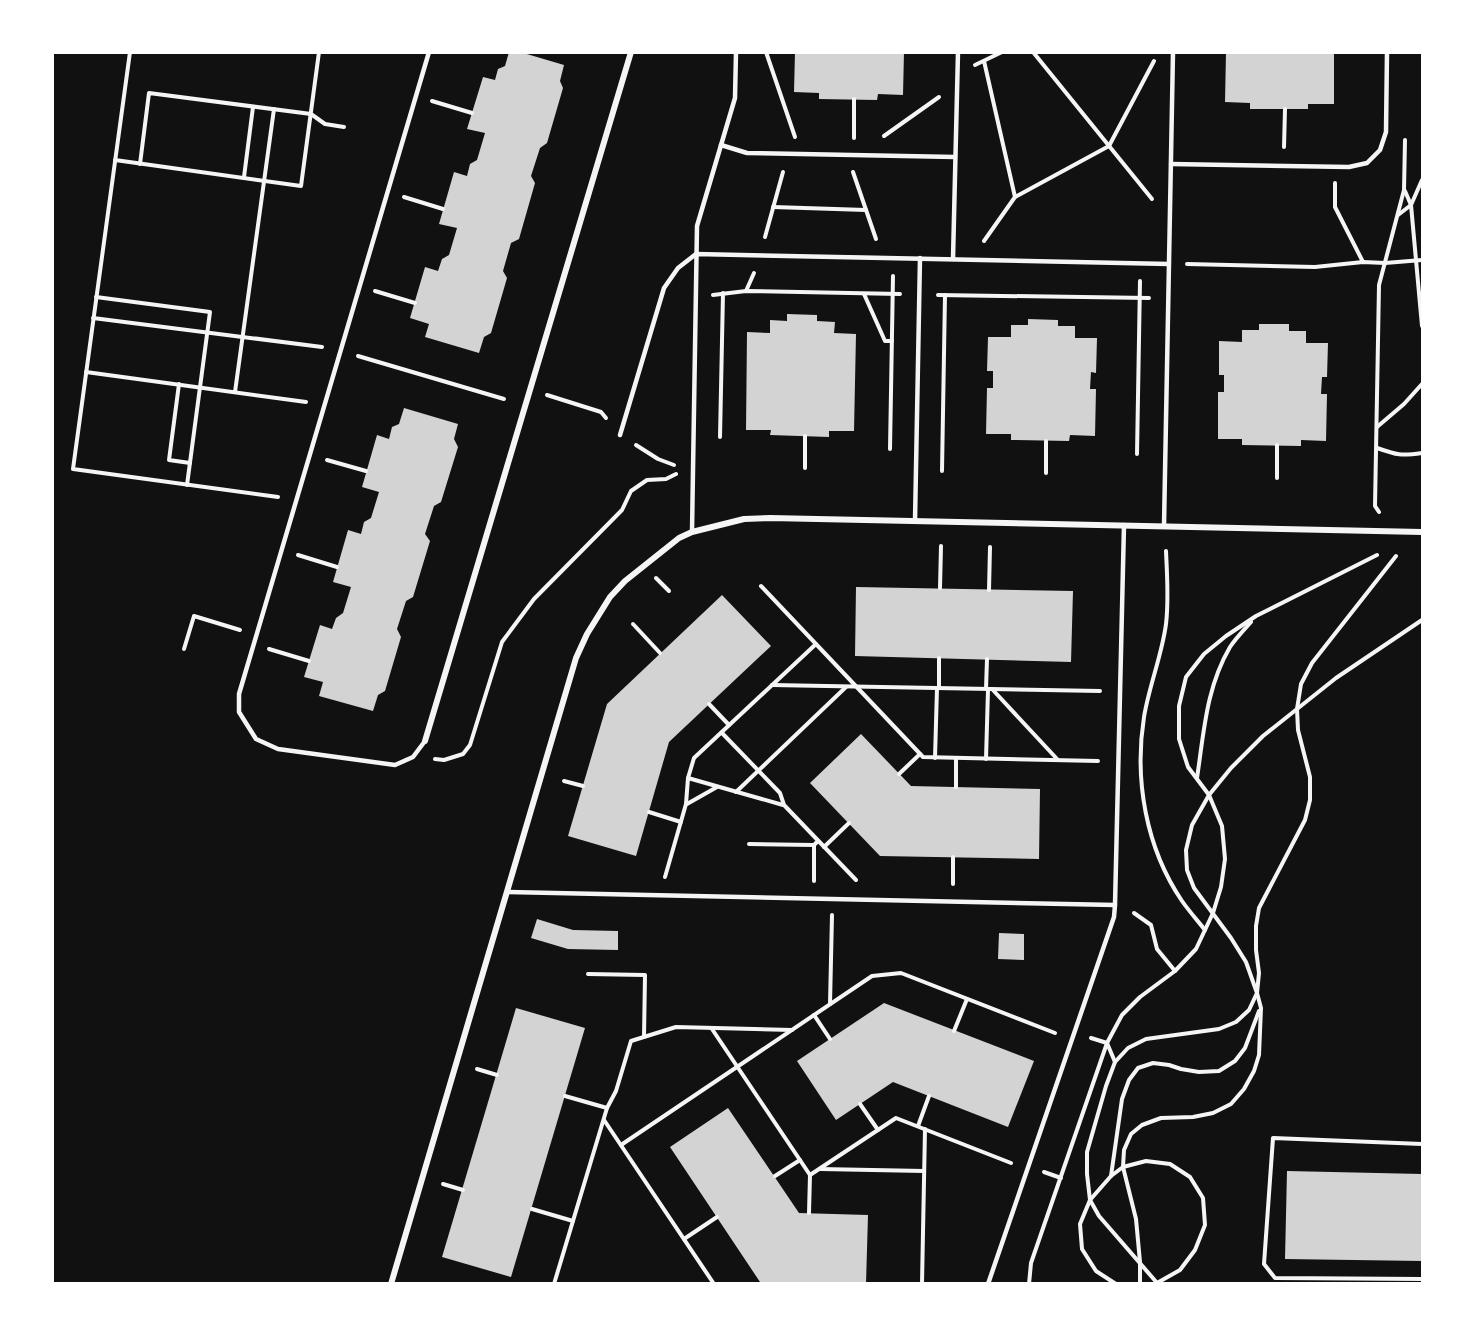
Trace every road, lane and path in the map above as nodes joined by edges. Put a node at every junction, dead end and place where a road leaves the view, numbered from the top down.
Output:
1 (130, 52) edge
2 (319, 52) edge
3 (429, 52) edge
4 (631, 52) edge
5 (736, 52) edge
6 (766, 52) edge
7 (957, 52) edge
8 (1002, 52) edge
9 (1033, 52) edge
10 (1158, 52) edge
11 (1173, 52) edge
12 (1387, 52) edge
13 (984, 61) junction
14 (957, 73) junction
15 (957, 84) junction
16 (416, 97) junction
17 (854, 99) dead end
18 (253, 107) junction
19 (274, 109) junction
20 (1285, 109) dead end
21 (472, 113) dead end
22 (311, 114) junction
23 (344, 127) dead end
24 (1405, 133) dead end
25 (721, 145) junction
26 (1109, 146) junction
27 (788, 153) junction
28 (800, 153) junction
29 (855, 155) junction
30 (955, 157) junction
31 (115, 160) junction
32 (140, 164) junction
33 (1171, 164) junction
34 (1284, 166) junction
35 (244, 178) junction
36 (1422, 180) edge
37 (264, 181) junction
38 (1404, 190) junction
39 (388, 192) junction
40 (1015, 197) junction
41 (1411, 205) junction
42 (773, 207) junction
43 (1335, 207) dead end
44 (443, 208) dead end
45 (866, 210) junction
46 (1397, 216) junction
47 (1170, 221) junction
48 (696, 254) junction
49 (760, 255) junction
50 (883, 258) junction
51 (894, 258) junction
52 (920, 258) junction
53 (953, 259) junction
54 (971, 260) junction
55 (1416, 260) junction
56 (1422, 260) edge
57 (1363, 262) junction
58 (1140, 263) junction
59 (1385, 263) junction
60 (1169, 264) junction
61 (360, 286) junction
62 (746, 291) dead end
63 (723, 293) dead end
64 (864, 294) dead end
65 (945, 295) dead end
66 (96, 297) junction
67 (415, 303) dead end
68 (93, 318) junction
69 (1422, 326) edge
70 (208, 332) junction
71 (243, 337) junction
72 (892, 341) junction
73 (340, 351) junction
74 (86, 372) junction
75 (179, 384) junction
76 (1422, 384) edge
77 (200, 387) junction
78 (235, 392) junction
79 (504, 399) dead end
80 (325, 404) junction
81 (1377, 428) junction
82 (620, 435) dead end
83 (805, 436) dead end
84 (720, 437) dead end
85 (1046, 441) dead end
86 (1277, 445) dead end
87 (1376, 448) junction
88 (890, 449) dead end
89 (1422, 453) edge
90 (1137, 454) dead end
91 (310, 455) junction
92 (190, 463) junction
93 (693, 465) junction
94 (805, 468) dead end
95 (366, 471) dead end
96 (942, 471) dead end
97 (1046, 473) dead end
98 (1277, 478) dead end
99 (187, 485) junction
100 (297, 499) junction
101 (1375, 506) dead end
102 (915, 521) junction
103 (1124, 525) junction
104 (1164, 526) junction
105 (692, 532) junction
106 (1422, 532) edge
107 (941, 546) dead end
108 (990, 547) dead end
109 (282, 550) junction
110 (1166, 551) dead end
111 (1377, 555) dead end
112 (1396, 556) dead end
113 (338, 567) dead end
114 (656, 577) dead end
115 (761, 586) dead end
116 (940, 588) dead end
117 (989, 590) dead end
118 (669, 591) dead end
119 (1256, 616) junction
120 (1422, 620) edge
121 (633, 624) dead end
122 (256, 635) junction
123 (816, 644) junction
124 (254, 645) junction
125 (184, 649) dead end
126 (660, 653) dead end
127 (939, 658) dead end
128 (987, 659) dead end
129 (309, 661) dead end
130 (772, 685) junction
131 (847, 686) junction
132 (856, 687) junction
133 (938, 688) junction
134 (989, 689) junction
135 (1100, 691) dead end
136 (709, 704) dead end
137 (1297, 709) junction
138 (729, 725) junction
139 (722, 733) junction
140 (425, 741) joint
141 (920, 754) junction
142 (413, 757) junction
143 (935, 758) junction
144 (956, 758) junction
145 (986, 759) junction
146 (1059, 761) junction
147 (1098, 761) dead end
148 (759, 771) junction
149 (899, 774) dead end
150 (688, 778) junction
151 (1197, 779) junction
152 (564, 780) dead end
153 (583, 786) dead end
154 (718, 787) junction
155 (956, 787) dead end
156 (736, 792) junction
157 (1209, 795) junction
158 (686, 804) junction
159 (784, 805) junction
160 (649, 812) dead end
161 (681, 822) junction
162 (849, 823) dead end
163 (816, 843) junction
164 (749, 844) dead end
165 (824, 847) junction
166 (953, 857) dead end
167 (664, 880) dead end
168 (814, 884) dead end
169 (860, 885) dead end
170 (953, 887) dead end
171 (507, 892) junction
172 (1116, 905) junction
173 (1129, 910) dead end
174 (1213, 913) junction
175 (832, 920) dead end
176 (1205, 930) junction
177 (1175, 971) junction
178 (588, 974) dead end
179 (1257, 993) junction
180 (967, 999) junction
181 (830, 1004) junction
182 (1261, 1008) junction
183 (814, 1015) junction
184 (711, 1028) junction
185 (792, 1030) junction
186 (954, 1031) dead end
187 (1050, 1031) dead end
188 (644, 1037) junction
189 (1088, 1037) dead end
190 (830, 1039) dead end
191 (1107, 1043) junction
192 (1115, 1062) junction
193 (737, 1067) junction
194 (477, 1069) dead end
195 (496, 1075) dead end
196 (565, 1096) dead end
197 (929, 1096) dead end
198 (860, 1104) dead end
199 (607, 1108) junction
200 (603, 1119) junction
201 (918, 1126) junction
202 (925, 1129) junction
203 (878, 1130) junction
204 (1422, 1144) edge
205 (621, 1145) junction
206 (800, 1160) junction
207 (1005, 1161) dead end
208 (1123, 1167) junction
209 (820, 1169) junction
210 (924, 1171) junction
211 (1041, 1171) dead end
212 (810, 1175) junction
213 (775, 1176) dead end
214 (1111, 1176) junction
215 (1061, 1178) junction
216 (443, 1184) dead end
217 (462, 1190) dead end
218 (1090, 1200) junction
219 (532, 1209) dead end
220 (810, 1214) dead end
221 (717, 1217) dead end
222 (573, 1221) junction
223 (684, 1239) junction
224 (1140, 1262) junction
225 (1422, 1279) edge
226 (1157, 1283) edge
227 (391, 1284) edge
228 (554, 1284) edge
229 (714, 1284) edge
230 (922, 1284) edge
231 (988, 1284) edge
232 (1029, 1284) edge
233 (1116, 1284) edge
234 (1140, 1284) edge

1 - 31 path
2 - 22 path
3 - 16 lane
4 - 140 street
5 - 25 lane
6 - 28 path
7 - 14 lane
8 - 13 path
9 - 26 path
10 - 26 path
11 - 33 lane
12 - 34 lane
13 - 14 path
13 - 40 path
14 - 15 lane
15 - 29 path
15 - 30 lane
16 - 21 path
16 - 39 lane
17 - 29 path
18 - 19 path
18 - 32 path
18 - 35 path
19 - 22 path
19 - 37 path
20 - 34 path
22 - 23 path
22 - 37 path
24 - 38 path
25 - 27 lane
25 - 48 lane
26 - 40 path
26 - 47 path
27 - 28 lane
27 - 42 path
28 - 29 lane
29 - 30 lane
29 - 45 path
30 - 53 lane
31 - 32 path
31 - 66 path
32 - 35 path
33 - 34 lane
33 - 47 lane
35 - 37 path
36 - 41 path
37 - 71 path
38 - 41 path
38 - 46 path
39 - 44 path
39 - 61 lane
40 - 54 path
41 - 46 path
41 - 55 path
42 - 45 path
42 - 49 path
43 - 57 path
45 - 50 path
46 - 59 path
47 - 60 lane
48 - 49 lane
48 - 82 lane
48 - 93 lane
49 - 50 lane
49 - 62 path
50 - 51 lane
51 - 52 lane
51 - 72 path
52 - 53 lane
52 - 102 lane
53 - 54 lane
54 - 58 lane
55 - 56 path
55 - 59 path
55 - 69 path
57 - 59 path
57 - 60 path
58 - 60 lane
58 - 90 path
59 - 81 path
60 - 104 lane
61 - 67 path
61 - 73 lane
63 - 84 path
64 - 72 path
65 - 96 path
66 - 68 path
66 - 70 path
68 - 70 path
68 - 74 path
70 - 71 path
70 - 77 path
71 - 73 path
71 - 78 path
72 - 88 path
73 - 79 path
73 - 80 lane
74 - 75 path
74 - 99 path
75 - 77 path
75 - 92 path
76 - 81 path
77 - 78 path
77 - 92 path
78 - 80 path
80 - 91 lane
81 - 87 path
83 - 94 path
85 - 97 path
86 - 98 path
87 - 89 path
87 - 101 path
91 - 95 path
91 - 100 lane
92 - 99 path
93 - 105 lane
93 - 142 path
99 - 100 path
100 - 109 lane
102 - 103 street
102 - 105 street
103 - 104 street
103 - 172 lane
104 - 106 street
105 - 171 street
107 - 116 path
108 - 117 path
109 - 113 path
109 - 122 lane
110 - 176 path
111 - 119 path
112 - 137 path
114 - 118 path
115 - 123 path
119 - 151 path
119 - 151 path
120 - 137 path
121 - 126 path
122 - 124 lane
122 - 125 path
123 - 130 path
123 - 132 path
124 - 129 path
124 - 142 lane
127 - 133 path
128 - 134 path
130 - 131 path
130 - 138 path
131 - 132 path
131 - 148 path
132 - 133 path
132 - 141 path
133 - 134 path
133 - 143 path
134 - 135 path
134 - 145 path
134 - 146 path
136 - 138 path
137 - 157 path
137 - 179 path
138 - 139 path
139 - 148 path
139 - 150 path
140 - 142 lane
141 - 143 path
141 - 149 path
143 - 144 path
144 - 145 path
144 - 155 path
145 - 146 path
146 - 147 path
148 - 156 path
148 - 159 path
150 - 154 path
150 - 158 path
151 - 157 path
152 - 153 path
154 - 156 path
154 - 158 path
156 - 159 path
157 - 174 path
157 - 174 path
158 - 161 path
159 - 163 path
160 - 161 path
161 - 167 path
162 - 165 path
163 - 164 path
163 - 165 path
163 - 168 path
165 - 169 path
166 - 170 path
171 - 172 lane
171 - 227 street
172 - 231 lane
173 - 177 path
174 - 176 path
174 - 179 path
175 - 181 path
176 - 177 path
177 - 191 path
178 - 188 path
179 - 182 path
179 - 192 path
180 - 181 path
180 - 186 path
180 - 187 path
181 - 183 path
182 - 208 path
182 - 214 path
183 - 185 path
183 - 190 path
184 - 185 path
184 - 188 path
184 - 193 path
185 - 193 path
188 - 199 path
189 - 191 path
191 - 192 path
191 - 215 path
192 - 218 path
193 - 205 path
193 - 206 path
194 - 195 path
196 - 199 path
197 - 201 path
198 - 203 path
199 - 200 path
200 - 205 path
200 - 222 path
201 - 202 path
201 - 203 path
202 - 207 path
202 - 210 path
203 - 209 path
204 - 225 path
205 - 223 path
206 - 212 path
206 - 213 path
208 - 214 path
208 - 224 path
208 - 226 path
209 - 210 path
209 - 212 path
210 - 230 path
211 - 215 path
212 - 220 path
214 - 218 path
215 - 232 path
216 - 217 path
218 - 224 path
218 - 233 path
219 - 222 path
221 - 223 path
222 - 228 path
223 - 229 path
224 - 226 path
224 - 234 path

